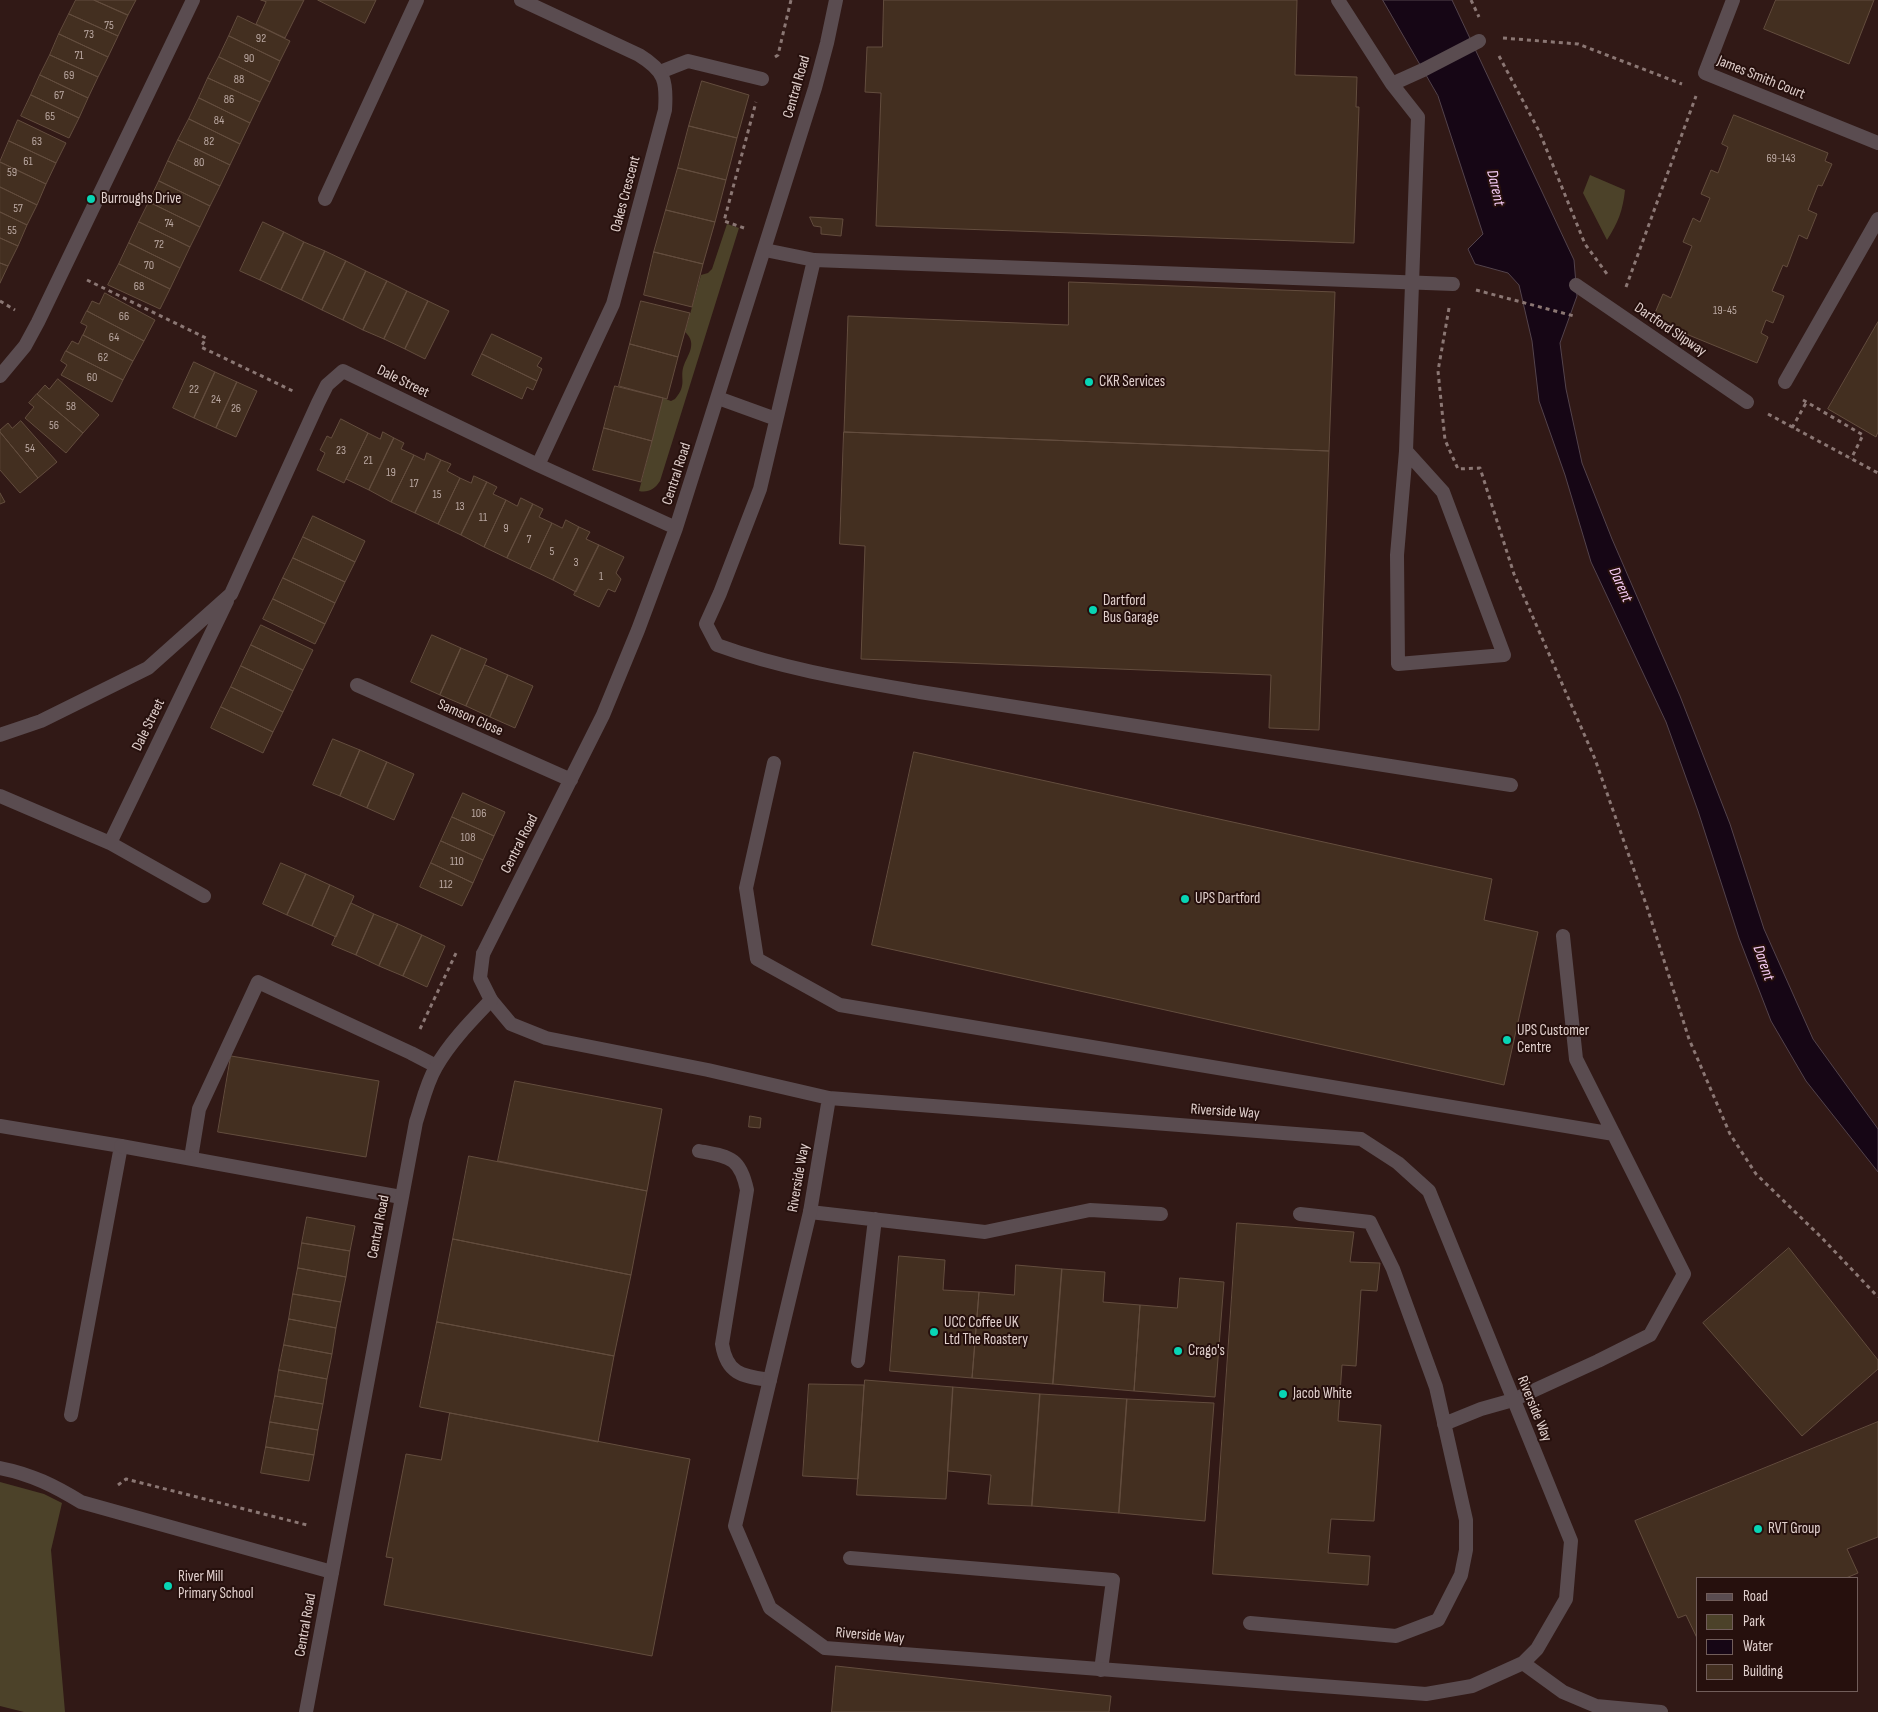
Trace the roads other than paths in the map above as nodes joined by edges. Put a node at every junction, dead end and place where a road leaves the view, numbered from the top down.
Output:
1 (193, 0) edge
2 (417, 0) edge
3 (521, 0) edge
4 (836, 0) edge
5 (1338, 0) edge
6 (1733, 0) edge
7 (1484, 39) road end
8 (660, 72) junction
9 (762, 79) road end
10 (1392, 84) junction
11 (1878, 143) edge
12 (325, 198) dead end
13 (1878, 218) edge
14 (765, 250) junction
15 (814, 260) junction
16 (1411, 283) junction
17 (1453, 284) road end
18 (1576, 286) dead end
19 (0, 376) edge
20 (1784, 382) dead end
21 (718, 398) junction
22 (1747, 402) dead end
23 (776, 419) junction
24 (1406, 451) junction
25 (538, 465) junction
26 (676, 528) junction
27 (230, 594) junction
28 (357, 686) dead end
29 (0, 735) edge
30 (774, 763) dead end
31 (571, 780) junction
32 (1511, 785) dead end
33 (0, 796) edge
34 (110, 843) junction
35 (204, 896) dead end
36 (1563, 936) dead end
37 (491, 1000) junction
38 (436, 1066) junction
39 (829, 1098) junction
40 (0, 1126) edge
41 (1614, 1134) junction
42 (122, 1146) junction
43 (699, 1151) dead end
44 (191, 1158) junction
45 (401, 1196) junction
46 (810, 1212) junction
47 (1161, 1214) dead end
48 (1300, 1214) dead end
49 (875, 1219) junction
50 (858, 1361) dead end
51 (770, 1380) junction
52 (1513, 1400) junction
53 (71, 1415) dead end
54 (1444, 1424) junction
55 (0, 1468) edge
56 (850, 1558) dead end
57 (332, 1572) junction
58 (1250, 1622) dead end
59 (1523, 1663) junction
60 (1101, 1670) junction
61 (307, 1710) edge
62 (1631, 1711) edge
63 (1661, 1712) edge

1 - 19 street
2 - 12 street
3 - 8 street
4 - 14 street, Central Road
5 - 10 street
6 - 11 street, James Smith Court
7 - 10 street
8 - 9 street
8 - 25 street, Oakes Crescent
10 - 16 street
13 - 20 street
14 - 15 street
14 - 21 street, Central Road
15 - 16 street
15 - 23 street
16 - 17 street
16 - 24 street
18 - 22 street, Dartford Slipway
21 - 23 street
21 - 26 street, Central Road
23 - 32 street
24 - 24 street
25 - 26 street, Dale Street
25 - 27 street, Dale Street
26 - 31 street, Central Road
27 - 29 street, Dale Street
27 - 34 street, Dale Street
28 - 31 street, Samson Close
30 - 41 street
31 - 37 street, Central Road
33 - 34 street
34 - 35 street
36 - 41 street
37 - 38 street, Central Road
37 - 39 street
38 - 44 street
38 - 45 street, Central Road
39 - 46 street, Riverside Way
39 - 52 street, Riverside Way
40 - 42 street
41 - 52 street
42 - 44 street
42 - 53 street
43 - 51 street
44 - 45 street
45 - 57 street, Central Road
46 - 49 street
46 - 51 street, Riverside Way
47 - 49 street
48 - 54 street
49 - 50 street
51 - 60 street, Riverside Way
52 - 54 street
52 - 59 street, Riverside Way
54 - 58 street
55 - 57 street
56 - 60 street
57 - 61 street, Central Road
59 - 60 street, Riverside Way
59 - 62 street
62 - 63 street

